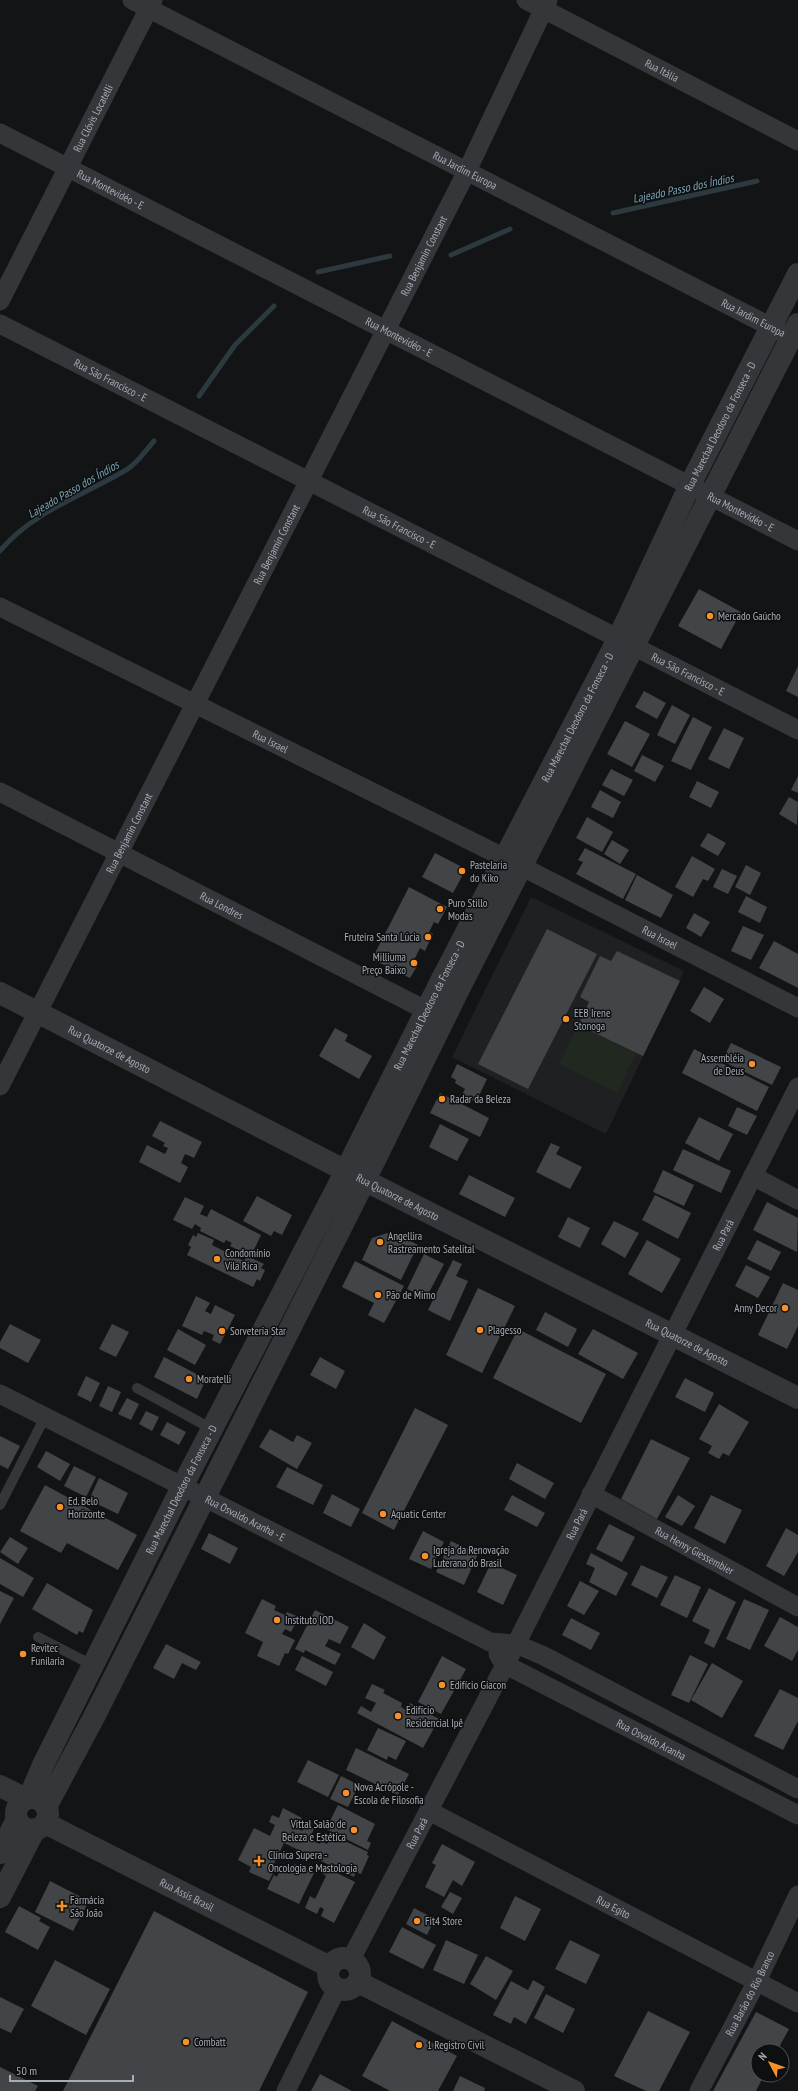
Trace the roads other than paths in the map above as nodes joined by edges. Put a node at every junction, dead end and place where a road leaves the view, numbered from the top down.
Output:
1 (526, 0) edge
2 (145, 3) edge
3 (546, 4) edge
4 (0, 133) edge
5 (798, 141) edge
6 (68, 168) junction
7 (467, 171) junction
8 (798, 274) edge
9 (0, 301) edge
10 (0, 324) edge
11 (771, 327) junction
12 (386, 330) junction
13 (796, 334) edge
14 (309, 481) junction
15 (690, 485) junction
16 (710, 496) junction
17 (798, 541) edge
18 (0, 607) edge
19 (625, 642) junction
20 (195, 704) junction
21 (798, 730) edge
22 (0, 792) edge
23 (119, 853) junction
24 (513, 863) junction
25 (0, 993) edge
26 (798, 1008) edge
27 (38, 1012) junction
28 (435, 1015) junction
29 (0, 1086) edge
30 (798, 1087) edge
31 (399, 1088) junction
32 (345, 1171) junction
33 (368, 1175) junction
34 (753, 1176) junction
35 (798, 1200) edge
36 (277, 1328) junction
37 (672, 1334) junction
38 (137, 1388) dead end
39 (0, 1394) edge
40 (798, 1398) edge
41 (45, 1417) junction
42 (212, 1429) junction
43 (182, 1487) junction
44 (591, 1494) junction
45 (204, 1498) junction
46 (0, 1505) edge
47 (798, 1607) edge
48 (38, 1637) dead end
49 (107, 1639) junction
50 (490, 1642) junction
51 (516, 1644) junction
52 (127, 1649) junction
53 (504, 1664) junction
54 (94, 1666) junction
55 (594, 1682) junction
56 (582, 1704) junction
57 (669, 1722) junction
58 (657, 1743) junction
59 (753, 1764) junction
60 (0, 1786) edge
61 (741, 1786) junction
62 (798, 1789) edge
63 (429, 1811) junction
64 (27, 1813) edge
65 (798, 1815) edge
66 (0, 1853) edge
67 (798, 1895) edge
68 (0, 1897) edge
69 (350, 1959) junction
70 (330, 1967) junction
71 (757, 1981) junction
72 (358, 1982) junction
73 (337, 1988) junction
74 (798, 2003) edge
75 (286, 2091) edge
76 (574, 2091) edge
77 (699, 2091) edge

1 - 3 street, Rua Itália
2 - 6 street, Rua Clóvis Locatelli
2 - 7 street, Rua Jardim Europa
3 - 5 street, Rua Itália
3 - 7 street, Rua Benjamin Constant
4 - 6 street, Rua Montevidéo - E
6 - 9 street, Rua Clóvis Locatelli
6 - 12 street, Rua Montevidéo - E
7 - 11 street, Rua Jardim Europa
7 - 12 street, Rua Benjamin Constant
8 - 11 street, Rua Marechal Deodoro da Fonseca - D
10 - 14 street, Rua São Francisco - E
11 - 13 street, Rua Jardim Europa
11 - 15 street, Rua Marechal Deodoro da Fonseca - D
12 - 14 street, Rua Benjamin Constant
12 - 15 street, Rua Montevidéo - E
13 - 16 street, Rua Marechal Deodoro da Fonseca - D
14 - 19 street, Rua São Francisco - E
14 - 20 street, Rua Benjamin Constant
15 - 16 street, Rua Montevidéo - E
15 - 19 street, Rua Marechal Deodoro da Fonseca - D
16 - 17 street, Rua Montevidéo - E
16 - 19 street, Rua Marechal Deodoro da Fonseca - D
18 - 20 street, Rua Israel
19 - 21 street, Rua São Francisco - E
19 - 24 street, Rua Marechal Deodoro da Fonseca - D
20 - 23 street, Rua Benjamin Constant
20 - 24 street, Rua Israel
22 - 23 street, Rua Londres
23 - 27 street, Rua Benjamin Constant
23 - 28 street, Rua Londres
24 - 26 street, Rua Israel
24 - 28 street, Rua Marechal Deodoro da Fonseca - D
25 - 27 street, Rua Quatorze de Agosto
27 - 29 street, Rua Benjamin Constant
27 - 32 street, Rua Quatorze de Agosto
28 - 31 street, Rua Marechal Deodoro da Fonseca - D
30 - 34 street, Rua Pará
31 - 32 street, Rua Marechal Deodoro da Fonseca - D
31 - 33 street, Rua Marechal Deodoro da Fonseca - D
32 - 33 street, Rua Quatorze de Agosto
32 - 36 street, Rua Marechal Deodoro da Fonseca - D
33 - 36 street, Rua Marechal Deodoro da Fonseca - D
33 - 37 street, Rua Quatorze de Agosto
34 - 35 street
34 - 37 street, Rua Pará
36 - 42 street, Rua Marechal Deodoro da Fonseca - D
36 - 45 street, Rua Marechal Deodoro da Fonseca - D
37 - 40 street, Rua Quatorze de Agosto
37 - 44 street, Rua Pará
38 - 42 lane
39 - 41 street, Rua Osvaldo Aranha - E
41 - 43 street, Rua Osvaldo Aranha - E
41 - 46 lane
42 - 43 street, Rua Marechal Deodoro da Fonseca - D
43 - 45 street, Rua Osvaldo Aranha - E
43 - 49 street, Rua Marechal Deodoro da Fonseca - D
44 - 47 street, Rua Henry Giessembier
44 - 51 street, Rua Pará
45 - 50 street, Rua Osvaldo Aranha - E
45 - 52 street, Rua Marechal Deodoro da Fonseca - D
48 - 54 lane
49 - 52 street
49 - 54 street, Rua Marechal Deodoro da Fonseca - D
50 - 51 street, Rua Osvaldo Aranha - E
50 - 53 street
51 - 53 street, Rua Pará
51 - 55 street
52 - 64 street, Rua Marechal Deodoro da Fonseca - D
53 - 56 street, Rua Osvaldo Aranha
53 - 63 street, Rua Pará
54 - 64 street, Rua Marechal Deodoro da Fonseca - D
55 - 56 street
55 - 57 street
56 - 58 street, Rua Osvaldo Aranha
57 - 58 street
57 - 59 street
58 - 61 street, Rua Osvaldo Aranha
59 - 61 street
59 - 62 street
60 - 64 street, Rua Assis Brasil
61 - 65 street, Rua Osvaldo Aranha
63 - 69 street, Rua Pará
63 - 71 street, Rua Egito
64 - 66 street, Rua Marechal Deodoro da Fonseca - D
64 - 68 street, Rua Marechal Deodoro da Fonseca - D
64 - 70 street, Rua Assis Brasil
67 - 71 street, Rua Barão do Rio Branco
69 - 70 street
69 - 72 street
70 - 73 street
71 - 74 street, Rua Egito
71 - 77 street, Rua Barão do Rio Branco
72 - 73 street
72 - 76 street
73 - 75 street

